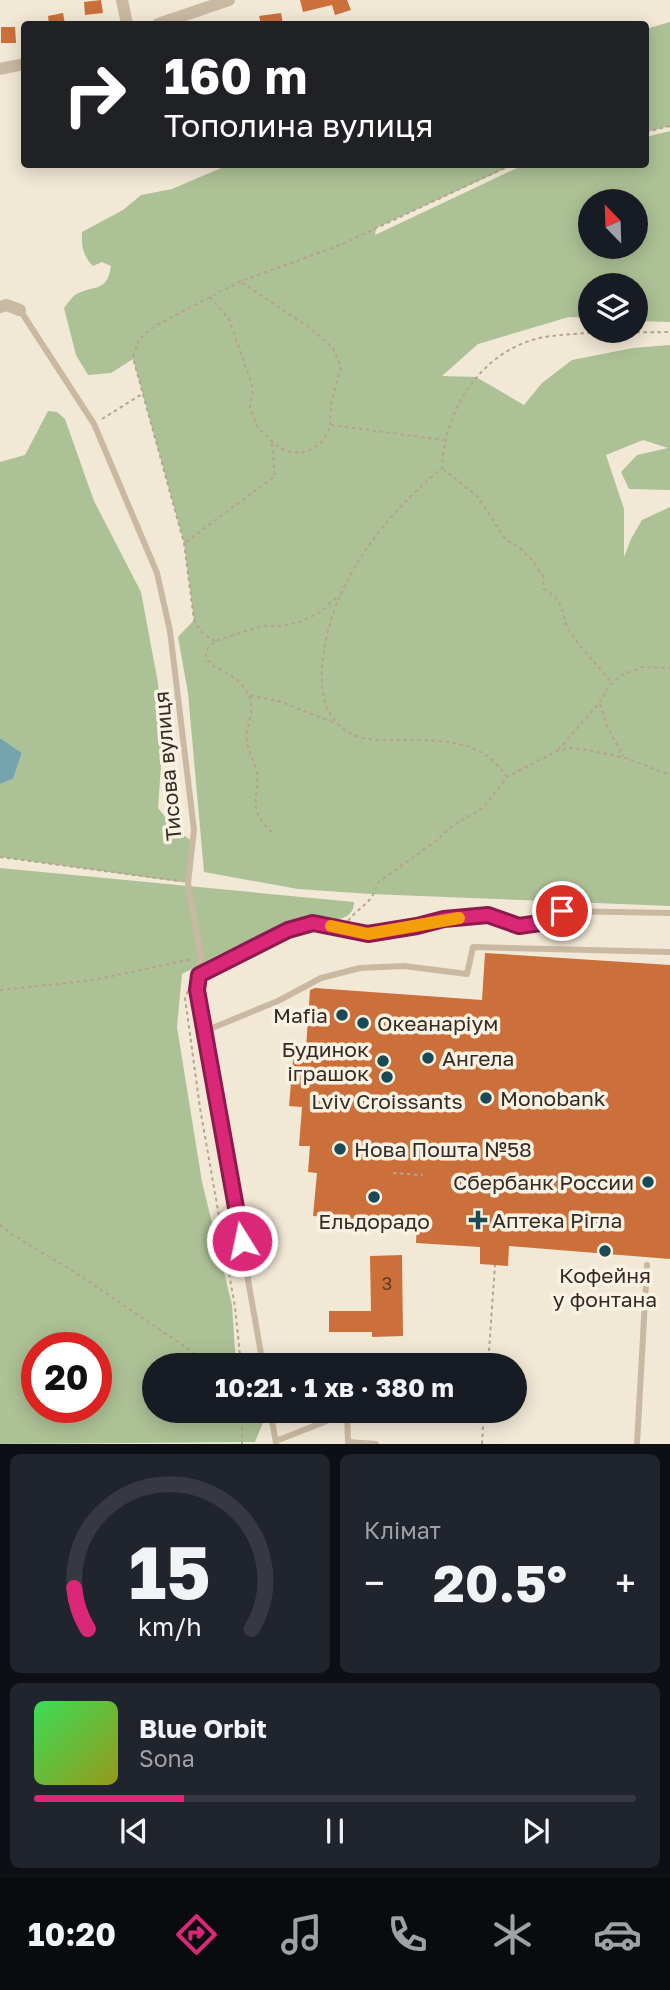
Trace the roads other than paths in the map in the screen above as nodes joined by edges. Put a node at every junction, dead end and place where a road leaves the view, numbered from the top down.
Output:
1 (122, 0) edge
2 (229, 0) edge
3 (126, 21) edge
4 (167, 21) edge
5 (21, 65) edge
6 (0, 69) edge
7 (0, 307) edge
8 (20, 310) joint
9 (670, 913) edge
10 (670, 952) edge
11 (199, 975) junction
12 (205, 1031) junction
13 (647, 1265) dead end
14 (261, 1353) edge
15 (272, 1423) edge
16 (276, 1443) edge
17 (376, 1444) edge
18 (637, 1444) edge

1 - 3 street
2 - 4 street
5 - 6 street
7 - 8 street
8 - 11 lane, Тисова вулиця
9 - 11 lane
10 - 12 lane
11 - 12 lane, Тисова вулиця
12 - 14 lane, Тисова вулиця
13 - 18 lane
15 - 16 lane
16 - 17 lane

